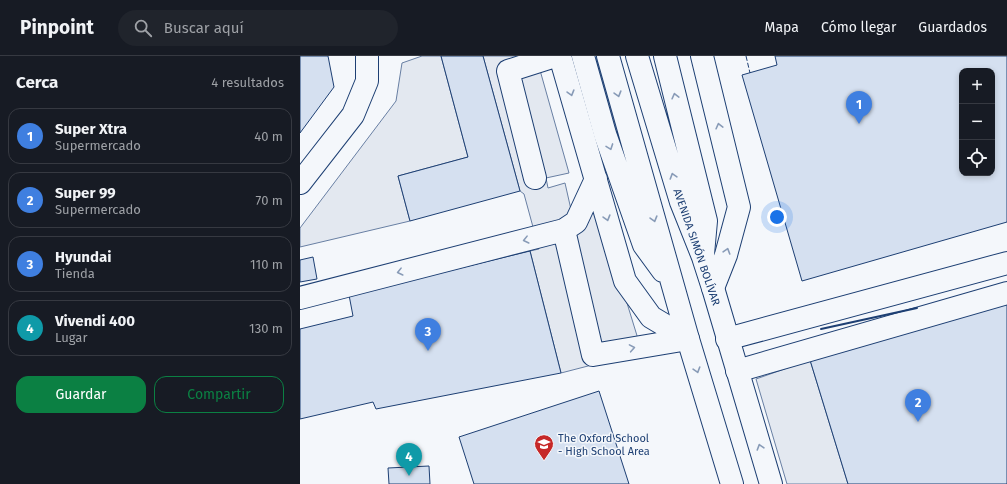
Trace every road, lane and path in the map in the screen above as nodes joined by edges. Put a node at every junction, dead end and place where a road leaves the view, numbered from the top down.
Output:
1 (367, 56) edge
2 (555, 56) edge
3 (560, 56) edge
4 (583, 56) edge
5 (608, 56) edge
6 (637, 56) edge
7 (665, 56) edge
8 (702, 56) edge
9 (535, 178) dead end
10 (596, 179) junction
11 (300, 183) edge
12 (564, 230) junction
13 (703, 257) junction
14 (1007, 263) edge
15 (673, 286) junction
16 (712, 288) junction
17 (1007, 293) edge
18 (300, 298) edge
19 (688, 339) junction
20 (727, 339) junction
21 (737, 371) junction
22 (732, 484) edge
23 (771, 484) edge

1 - 11 main road
2 - 9 main road
3 -> 10 main road
4 -> 15 main road
5 -> 15 main road
13 -> 6 main road, AVENIDA SIMÓN BOLÍVAR
13 -> 7 main road
16 -> 8 main road
10 - 12 main road
10 -> 19 main road
12 -> 18 main road
12 -> 19 main road
13 - 16 main road, AVENIDA SIMÓN BOLÍVAR
14 - 20 main road
15 - 19 main road
16 - 20 main road, AVENIDA SIMÓN BOLÍVAR
17 - 21 main road
19 -> 22 main road
20 - 21 main road, AVENIDA SIMÓN BOLÍVAR
23 -> 21 main road, AVENIDA SIMÓN BOLÍVAR

